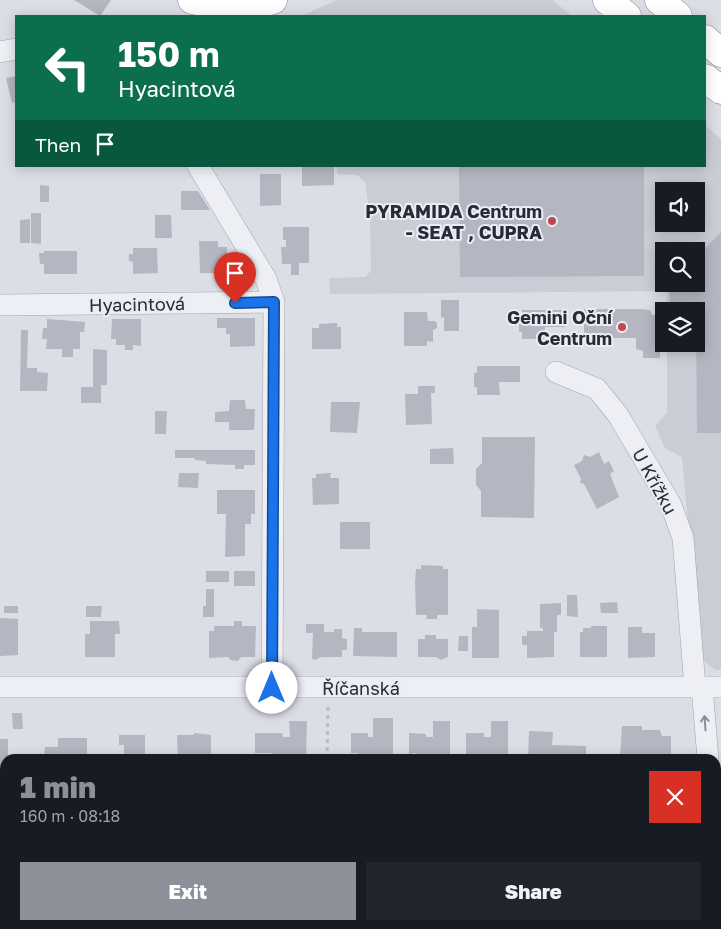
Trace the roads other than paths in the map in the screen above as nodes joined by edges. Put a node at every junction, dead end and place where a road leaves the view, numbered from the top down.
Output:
1 (192, 0) edge
2 (273, 0) edge
3 (607, 0) edge
4 (659, 0) edge
5 (626, 15) edge
6 (677, 15) edge
7 (706, 40) edge
8 (15, 49) edge
9 (0, 52) edge
10 (721, 53) edge
11 (199, 167) edge
12 (274, 302) junction
13 (0, 305) edge
14 (556, 372) dead end
15 (0, 687) edge
16 (706, 687) edge
17 (272, 688) junction
18 (708, 754) edge

1 - 2 highway
3 - 5 highway
4 - 6 highway
7 - 10 highway
8 - 9 street
11 - 12 street
12 - 13 street, Hyacintová
12 - 17 street
14 - 16 street, U Křížku
15 - 17 street, Říčanská
16 - 17 street, Říčanská
18 -> 16 street, U Křížku

